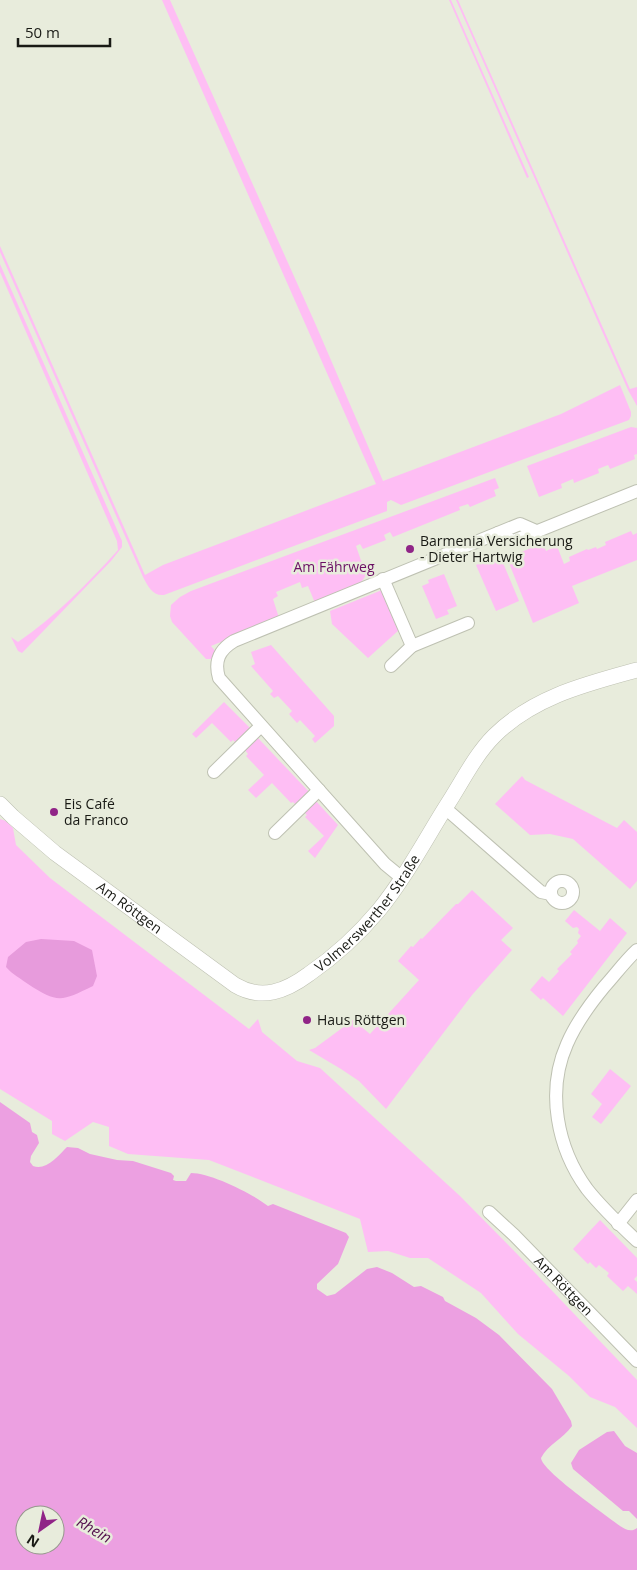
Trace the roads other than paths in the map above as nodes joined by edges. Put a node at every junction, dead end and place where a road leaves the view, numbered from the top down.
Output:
1 (637, 491) edge
2 (383, 579) junction
3 (468, 624) dead end
4 (412, 646) junction
5 (391, 666) dead end
6 (637, 670) edge
7 (261, 726) junction
8 (214, 772) dead end
9 (319, 790) junction
10 (0, 804) edge
11 (445, 808) junction
12 (275, 832) dead end
13 (402, 878) junction
14 (551, 894) dead end
15 (636, 954) edge
16 (269, 993) joint
17 (637, 1200) edge
18 (489, 1212) dead end
19 (618, 1224) junction
20 (637, 1242) edge
21 (637, 1361) edge

1 - 2 street
2 - 4 street
2 - 7 street
3 - 4 street
4 - 5 street
6 - 11 street, Volmerswerther Straße
7 - 8 street
7 - 9 street
9 - 12 street
9 - 13 street
10 - 16 street, Am Röttgen
11 - 13 street, Volmerswerther Straße
11 - 14 street
13 - 16 street, Volmerswerther Straße
15 - 19 street
17 - 19 street
18 - 21 street, Am Röttgen
19 - 20 street

